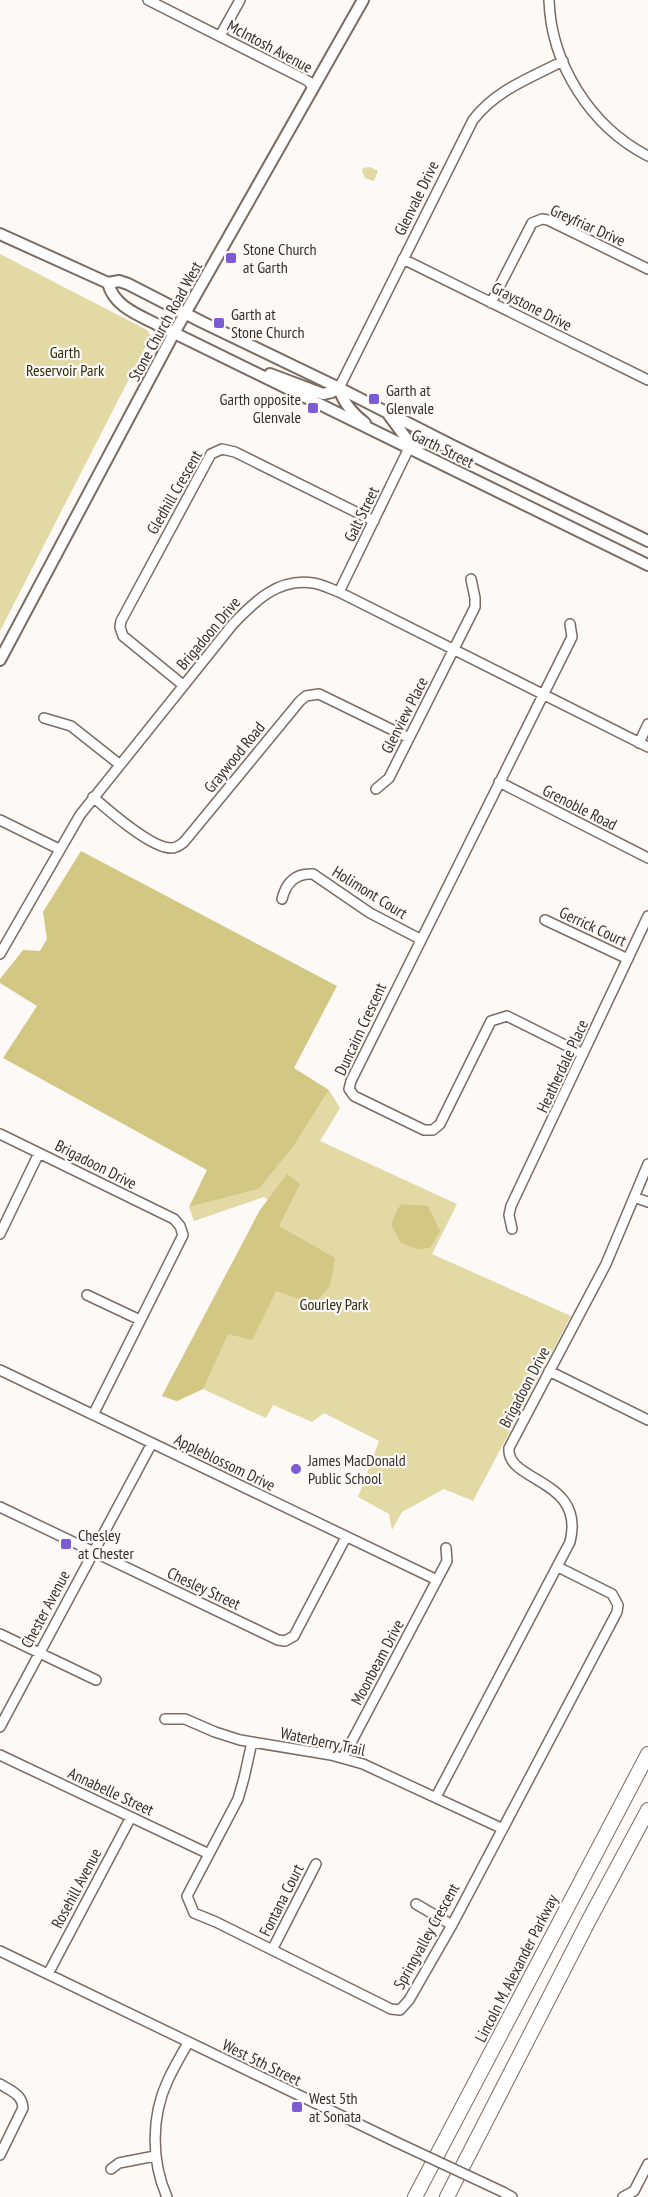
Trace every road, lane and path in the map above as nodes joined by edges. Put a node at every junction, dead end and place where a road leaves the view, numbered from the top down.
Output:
1 (148, 0) edge
2 (240, 0) edge
3 (363, 0) edge
4 (549, 0) edge
5 (220, 36) junction
6 (563, 61) junction
7 (313, 87) junction
8 (648, 156) edge
9 (0, 234) edge
10 (403, 259) junction
11 (648, 269) edge
12 (108, 283) junction
13 (491, 303) junction
14 (186, 314) junction
15 (174, 333) junction
16 (231, 362) junction
17 (648, 380) edge
18 (339, 388) junction
19 (385, 410) junction
20 (380, 434) junction
21 (453, 446) junction
22 (409, 448) junction
23 (374, 521) junction
24 (648, 540) edge
25 (648, 565) edge
26 (471, 579) dead end
27 (339, 592) junction
28 (570, 624) dead end
29 (453, 649) junction
30 (0, 660) edge
31 (183, 685) junction
32 (543, 694) junction
33 (44, 718) dead end
34 (648, 724) edge
35 (409, 738) junction
36 (644, 745) edge
37 (119, 764) junction
38 (499, 782) junction
39 (376, 789) dead end
40 (93, 797) junction
41 (0, 820) edge
42 (59, 849) junction
43 (648, 858) edge
44 (282, 899) dead end
45 (648, 916) edge
46 (545, 920) dead end
47 (420, 939) junction
48 (0, 954) edge
49 (628, 959) junction
50 (583, 1054) junction
51 (0, 1134) edge
52 (39, 1153) junction
53 (648, 1164) edge
54 (634, 1197) junction
55 (648, 1202) edge
56 (512, 1229) dead end
57 (0, 1234) edge
58 (87, 1294) dead end
59 (140, 1320) junction
60 (0, 1370) edge
61 (549, 1371) junction
62 (93, 1415) junction
63 (648, 1420) edge
64 (152, 1443) junction
65 (0, 1508) edge
66 (346, 1537) junction
67 (446, 1548) dead end
68 (92, 1552) junction
69 (558, 1567) junction
70 (437, 1580) junction
71 (0, 1634) edge
72 (38, 1653) junction
73 (96, 1680) dead end
74 (165, 1719) dead end
75 (0, 1727) edge
76 (252, 1742) junction
77 (648, 1754) edge
78 (0, 1755) edge
79 (343, 1758) junction
80 (436, 1797) junction
81 (648, 1810) edge
82 (130, 1817) junction
83 (501, 1828) junction
84 (209, 1854) junction
85 (316, 1864) dead end
86 (416, 1904) dead end
87 (452, 1925) junction
88 (272, 1950) junction
89 (0, 1951) edge
90 (48, 1974) junction
91 (188, 2043) junction
92 (0, 2084) edge
93 (0, 2155) edge
94 (155, 2157) junction
95 (648, 2164) edge
96 (111, 2169) dead end
97 (634, 2194) edge
98 (415, 2195) edge
99 (448, 2196) edge
100 (167, 2197) edge
101 (512, 2197) edge
102 (624, 2197) edge

1 - 5 street, McIntosh Avenue
2 - 5 street
3 - 7 main road, Stone Church Road West
4 - 6 street
5 - 7 street, McIntosh Avenue
6 - 8 street
6 - 10 street, Glenvale Drive
7 - 14 main road, Stone Church Road West
9 - 12 main road, Garth Street
10 - 13 street, Graystone Drive
10 - 18 street, Glenvale Drive
11 - 13 street, Greyfriar Drive
12 - 14 main road, Garth Street
12 - 15 main road, Garth Street
13 - 17 street, Graystone Drive
14 - 15 main road, Stone Church Road West
14 - 18 main road, Garth Street
15 - 16 main road, Garth Street
15 - 30 main road, Stone Church Road West
16 - 18 main road
16 - 20 main road, Garth Street
18 - 19 main road, Garth Street
18 - 20 main road
19 - 21 main road, Garth Street
19 - 22 main road
20 - 22 main road, Garth Street
21 - 22 main road
21 - 24 main road, Garth Street
22 - 23 street, Galt Street
22 - 25 main road, Garth Street
23 - 27 street, Galt Street
23 - 31 street, Gledhill Crescent
26 - 29 street, Glenview Place
27 - 29 street, Brigadoon Drive
27 - 31 street, Brigadoon Drive
28 - 32 street, Duncairn Crescent
29 - 32 street, Brigadoon Drive
29 - 35 street, Glenview Place
31 - 37 street, Brigadoon Drive
32 - 36 street, Brigadoon Drive
32 - 38 street, Duncairn Crescent
33 - 37 street
34 - 36 street
35 - 39 street, Glenview Place
35 - 40 street, Graywood Road
37 - 40 street, Brigadoon Drive
38 - 43 street, Grenoble Road
38 - 47 street, Duncairn Crescent
40 - 42 street, Brigadoon Drive
41 - 42 street
42 - 48 street, Brigadoon Drive
44 - 47 street, Holimont Court
45 - 49 street, Heatherdale Place
46 - 49 street, Gerrick Court
47 - 50 street, Duncairn Crescent
49 - 50 street, Heatherdale Place
50 - 56 street, Heatherdale Place
51 - 52 street, Brigadoon Drive
52 - 57 street
52 - 59 street, Brigadoon Drive
53 - 54 street, Brigadoon Drive
54 - 55 street
54 - 61 street, Brigadoon Drive
58 - 59 street
59 - 62 street, Brigadoon Drive
60 - 62 street, Appleblossom Drive
61 - 63 street
61 - 69 street, Brigadoon Drive
62 - 64 street, Appleblossom Drive
64 - 66 street, Appleblossom Drive
64 - 68 street, Chester Avenue
65 - 68 street, Chesley Street
66 - 68 street, Chesley Street
66 - 70 street, Appleblossom Drive
67 - 70 street, Moonbeam Drive
68 - 72 street, Chester Avenue
69 - 80 street, Brigadoon Drive
69 - 83 street, Springvalley Crescent
70 - 79 street, Moonbeam Drive
71 - 72 street
72 - 73 street
72 - 75 street, Chester Avenue
74 - 76 street, Waterberry Trail
76 - 79 street, Waterberry Trail
76 - 84 street, Springvalley Crescent
77 - 98 highway, Lincoln M. Alexander Parkway
78 - 82 street, Annabelle Street
79 - 80 street, Waterberry Trail
80 - 83 street, Waterberry Trail
81 - 99 highway
82 - 84 street, Annabelle Street
82 - 90 street, Rosehill Avenue
83 - 87 street, Springvalley Crescent
84 - 88 street, Springvalley Crescent
85 - 88 street, Fontana Court
86 - 87 street
87 - 88 street, Springvalley Crescent
89 - 90 street, West 5th Street
90 - 91 street, West 5th Street
91 - 94 street
91 - 101 street, West 5th Street, bridge
92 - 93 street
94 - 96 street
94 - 100 street
95 - 97 street
97 - 102 street

